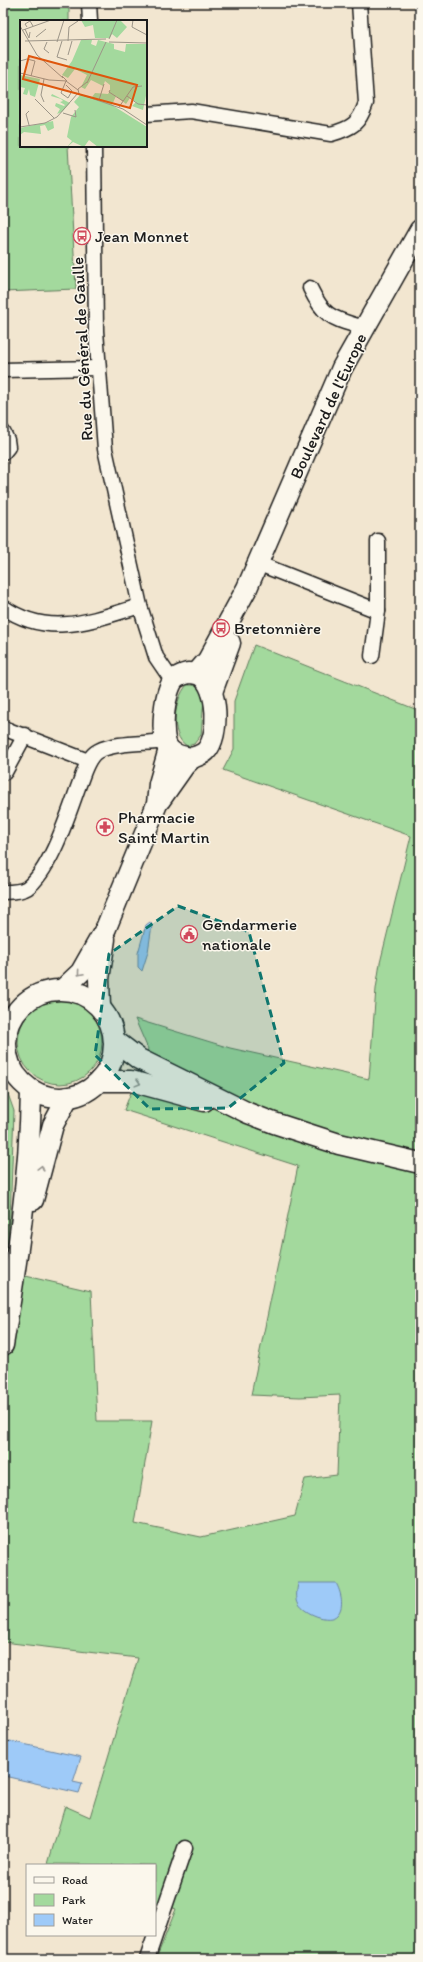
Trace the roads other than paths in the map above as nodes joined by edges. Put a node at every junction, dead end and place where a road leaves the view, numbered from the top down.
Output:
1 (89, 3) edge
2 (359, 3) edge
3 (90, 20) edge
4 (147, 114) edge
5 (94, 147) edge
6 (420, 230) edge
7 (310, 288) dead end
8 (364, 328) junction
9 (97, 368) junction
10 (3, 370) edge
11 (3, 432) edge
12 (3, 453) edge
13 (378, 541) dead end
14 (257, 563) junction
15 (247, 588) junction
16 (140, 606) junction
17 (3, 607) edge
18 (378, 611) junction
19 (372, 656) dead end
20 (196, 674) junction
21 (173, 682) junction
22 (212, 692) junction
23 (3, 728) edge
24 (25, 736) junction
25 (167, 745) junction
26 (192, 758) junction
27 (88, 762) junction
28 (5, 772) dead end
29 (157, 804) junction
30 (3, 892) edge
31 (106, 928) junction
32 (63, 989) junction
33 (100, 1007) junction
34 (11, 1010) edge
35 (114, 1040) junction
36 (5, 1045) edge
37 (99, 1081) junction
38 (31, 1090) junction
39 (68, 1097) junction
40 (248, 1113) junction
41 (420, 1163) edge
42 (17, 1260) junction
43 (3, 1346) edge
44 (185, 1848) dead end
45 (156, 1933) edge
46 (155, 1936) edge
47 (147, 1959) edge

1 - 3 street
2 - 4 street
5 - 9 street, Rue du Général de Gaulle
6 - 8 main road, Boulevard de l'Europe
7 - 8 street
8 - 14 main road, Boulevard de l'Europe
9 - 10 street
9 - 16 street, Rue du Général de Gaulle
11 - 12 street
13 - 18 street
14 - 15 main road, Boulevard de l'Europe
14 - 18 street
15 - 20 main road, Boulevard de l'Europe
15 - 22 main road, Boulevard de l'Europe
16 - 17 street
16 - 21 street, Rue du Général de Gaulle
18 - 19 street
20 - 21 main road
20 - 22 main road
21 - 25 main road
22 - 26 main road
23 - 24 street
24 - 27 street
24 - 28 street
25 - 26 main road
25 - 27 street
25 - 29 main road
26 - 29 main road
27 - 30 street
29 - 31 main road
31 -> 32 main road
31 - 33 main road
32 - 33 main road
32 - 34 main road
33 - 35 main road
34 - 36 main road
35 - 37 main road
35 - 40 main road
36 - 38 main road
37 - 39 main road
37 -> 40 main road
38 - 39 main road
38 - 42 main road
42 -> 39 main road
40 - 41 main road
42 - 43 main road
44 - 45 street
46 - 47 street

